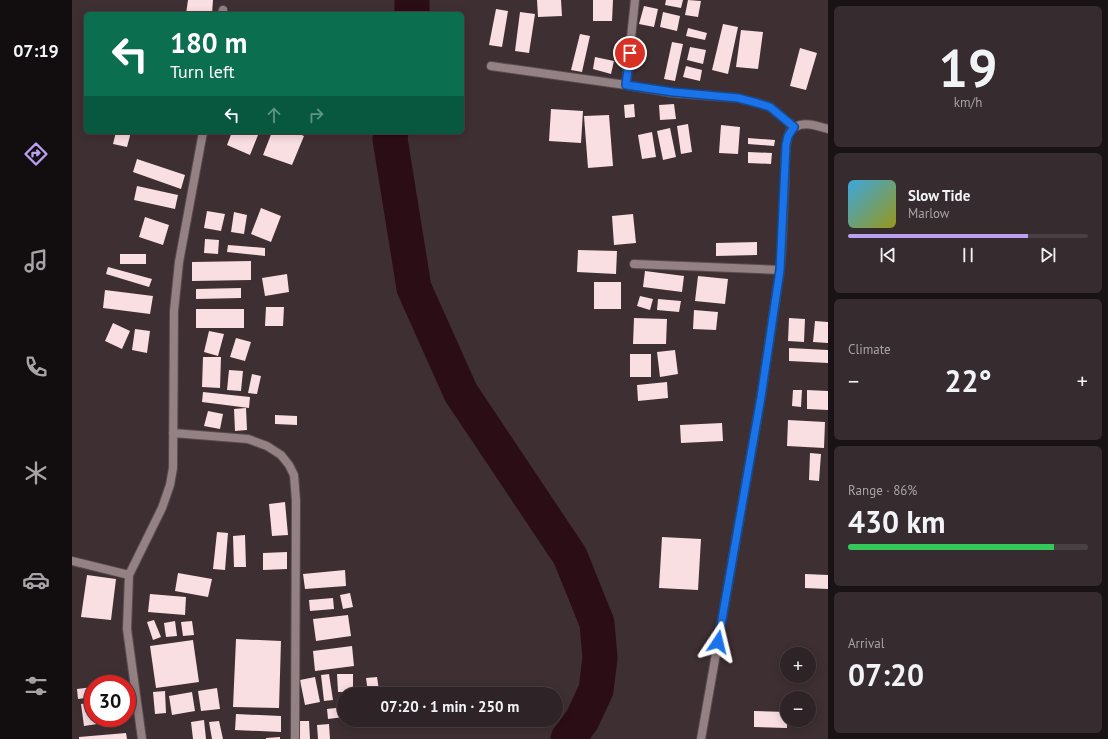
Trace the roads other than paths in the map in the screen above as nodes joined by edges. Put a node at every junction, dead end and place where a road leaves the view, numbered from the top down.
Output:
1 (635, 0) edge
2 (491, 66) dead end
3 (626, 85) junction
4 (794, 127) junction
5 (828, 129) edge
6 (203, 134) edge
7 (634, 264) dead end
8 (780, 270) junction
9 (173, 433) junction
10 (72, 561) edge
11 (129, 575) junction
12 (142, 739) edge
13 (295, 739) edge
14 (701, 739) edge

1 - 3 street
2 - 3 street
3 - 4 street
4 - 5 street
4 - 8 street
6 - 9 street
7 - 8 street
8 - 14 street
9 - 11 street
9 - 13 street
10 - 11 street
11 - 12 street

